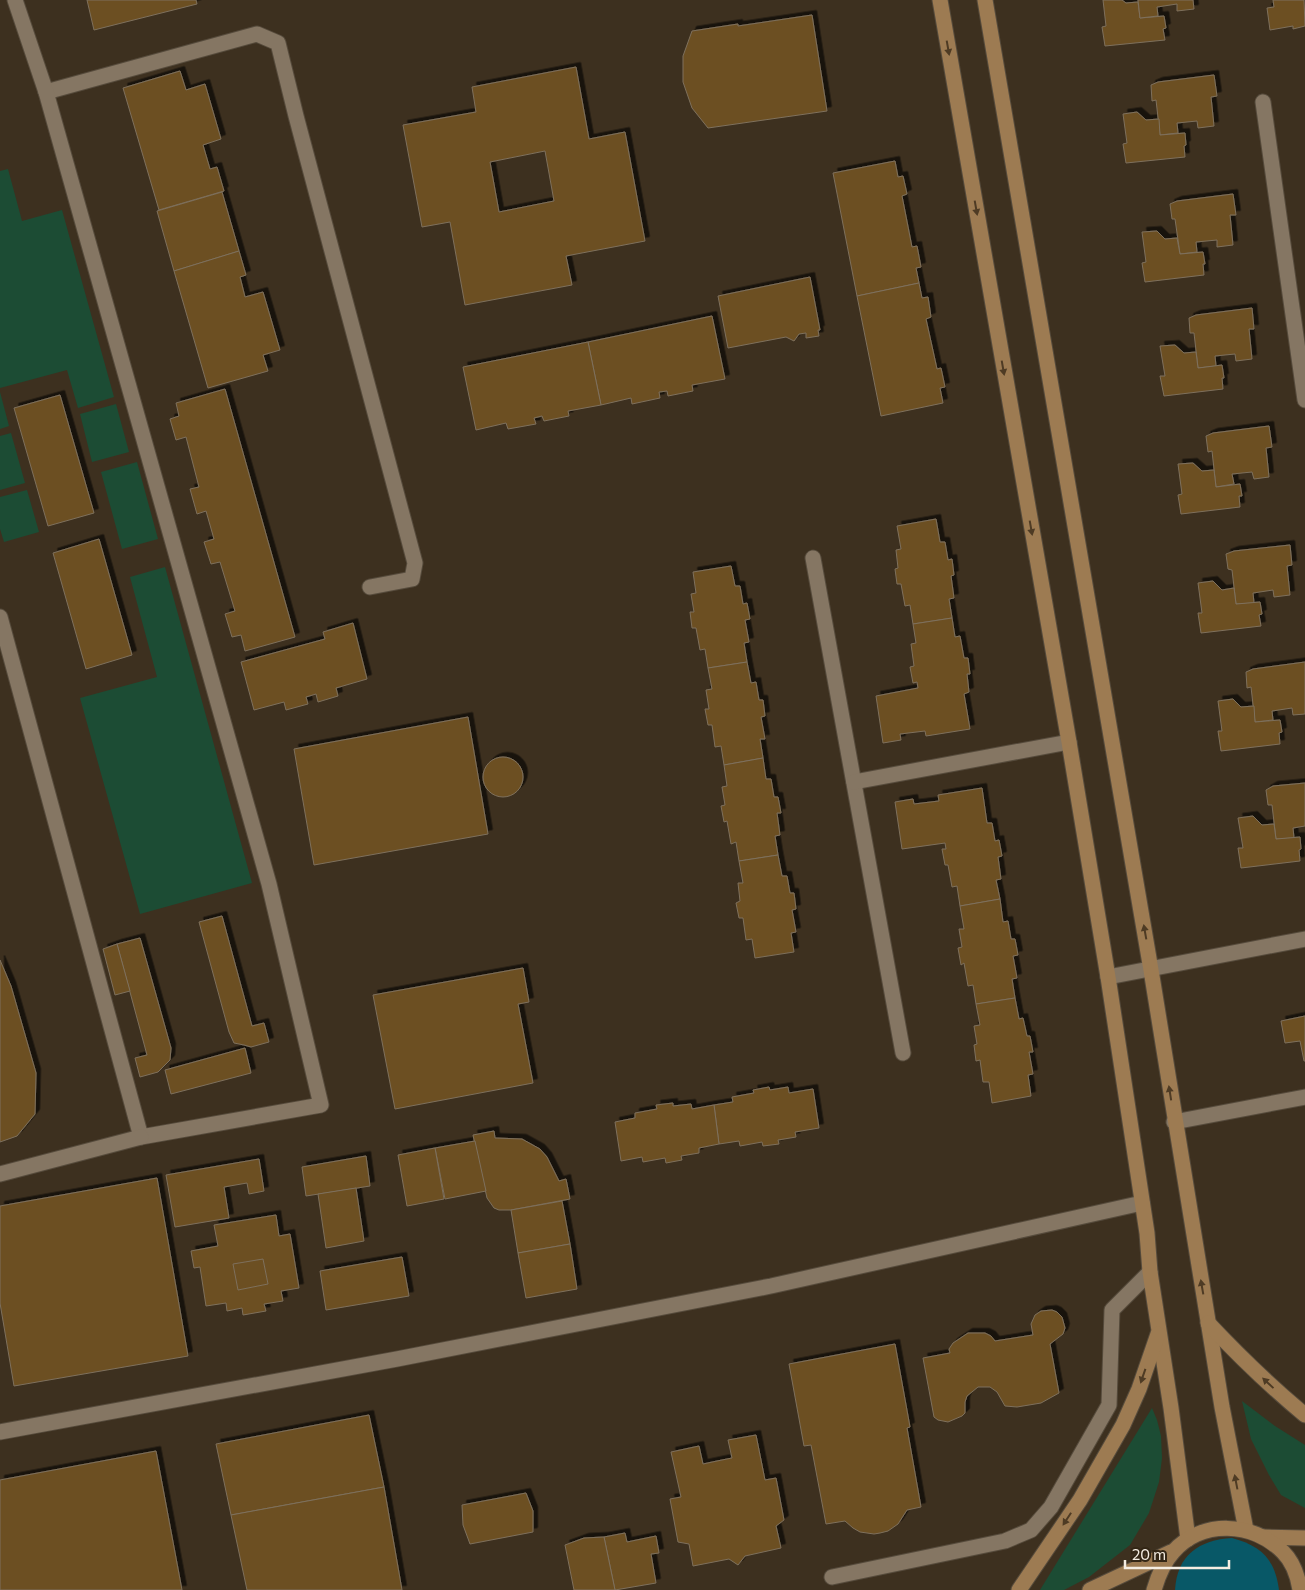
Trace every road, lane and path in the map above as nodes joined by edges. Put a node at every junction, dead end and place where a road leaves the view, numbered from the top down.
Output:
1 (15, 0) edge
2 (940, 0) edge
3 (985, 0) edge
4 (46, 92) junction
5 (1263, 102) dead end
6 (1305, 400) edge
7 (813, 558) dead end
8 (370, 587) dead end
9 (0, 617) edge
10 (1069, 742) junction
11 (854, 782) junction
12 (1305, 939) edge
13 (1151, 970) junction
14 (1108, 977) junction
15 (903, 1053) dead end
16 (1305, 1097) edge
17 (1174, 1122) junction
18 (142, 1137) junction
19 (0, 1174) edge
20 (1142, 1203) junction
21 (1150, 1272) junction
22 (1208, 1323) junction
23 (1160, 1330) junction
24 (1305, 1414) edge
25 (0, 1432) edge
26 (1246, 1530) junction
27 (1264, 1537) junction
28 (1305, 1538) edge
29 (1188, 1539) junction
30 (1173, 1552) junction
31 (832, 1577) dead end
32 (1019, 1590) edge
33 (1090, 1590) edge
34 (1154, 1590) edge
35 (1300, 1590) edge

1 - 4 street
2 -> 10 main road
13 -> 3 main road
4 - 8 street
4 - 18 street
5 - 6 street
7 - 11 street
9 - 18 street
10 - 11 street
10 - 14 main road
11 - 15 street
12 - 13 street
13 - 14 street
17 -> 13 main road
14 - 20 main road
16 - 17 street
22 -> 17 main road
18 - 19 street
20 - 21 main road
20 - 25 street
21 - 23 main road
21 - 31 street
24 -> 22 main road
26 -> 22 main road
23 - 29 main road
23 -> 32 main road
26 - 27 main road
26 - 29 main road
27 - 28 main road
27 - 35 main road
29 - 30 main road
30 - 33 main road
30 - 34 main road

